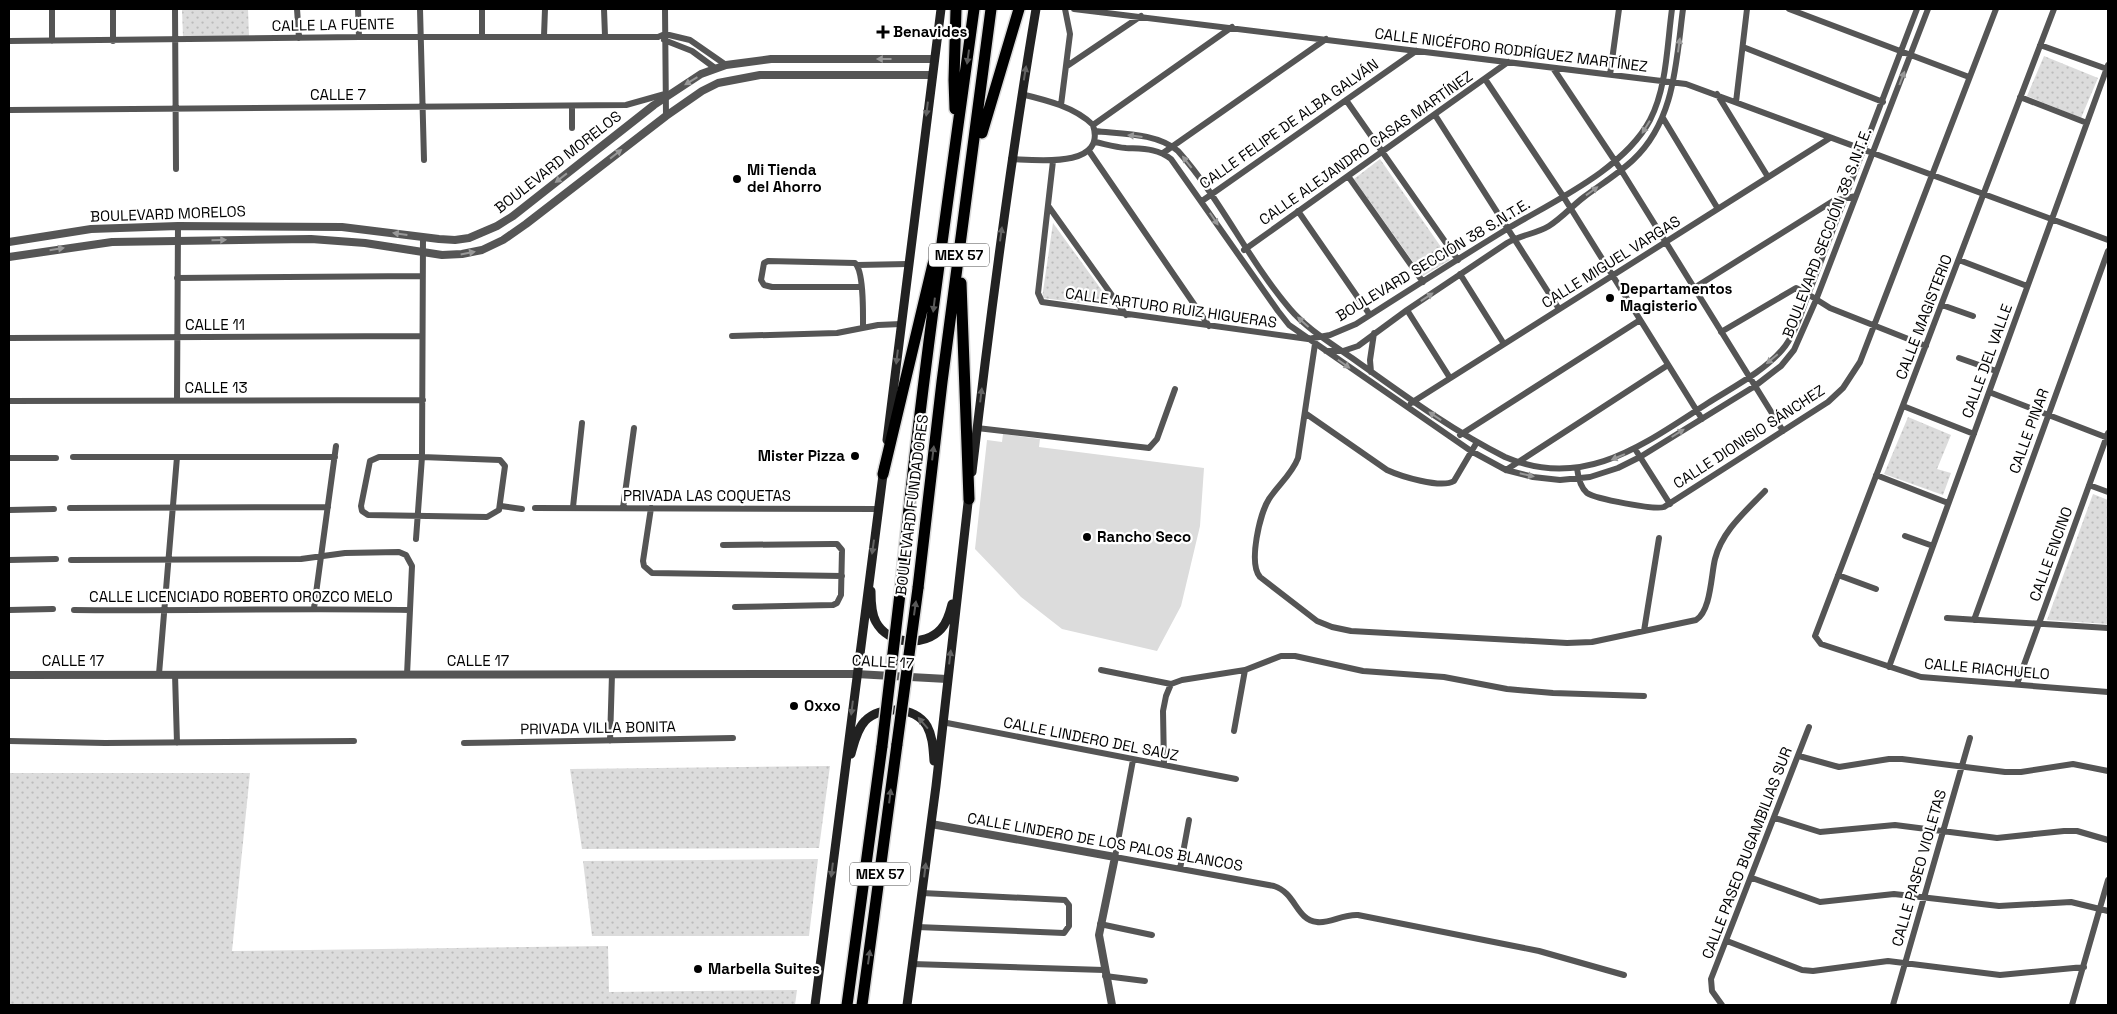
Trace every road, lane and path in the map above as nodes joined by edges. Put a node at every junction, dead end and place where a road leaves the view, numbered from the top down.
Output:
1 (52, 9) edge
2 (113, 9) edge
3 (175, 9) edge
4 (297, 9) edge
5 (358, 9) edge
6 (420, 9) edge
7 (482, 9) edge
8 (545, 9) edge
9 (604, 9) edge
10 (665, 9) edge
11 (941, 9) edge
12 (956, 9) edge
13 (974, 9) edge
14 (991, 9) edge
15 (1019, 9) edge
16 (1036, 9) edge
17 (1065, 9) edge
18 (1074, 9) edge
19 (1619, 9) edge
20 (1672, 9) edge
21 (1683, 9) edge
22 (1747, 9) edge
23 (1789, 9) edge
24 (1917, 9) edge
25 (1928, 9) edge
26 (1996, 9) edge
27 (2054, 9) edge
28 (1141, 16) junction
29 (1232, 27) junction
30 (665, 34) junction
31 (421, 36) junction
32 (482, 36) junction
33 (544, 36) junction
34 (605, 36) junction
35 (359, 37) junction
36 (658, 37) junction
37 (299, 38) junction
38 (1326, 39) junction
39 (175, 40) junction
40 (9, 41) edge
41 (52, 41) junction
42 (113, 41) junction
43 (665, 41) junction
44 (2040, 45) junction
45 (1743, 47) junction
46 (1416, 51) junction
47 (1901, 51) junction
48 (1910, 55) junction
49 (933, 59) junction
50 (1508, 62) junction
51 (726, 65) junction
52 (1067, 66) junction
53 (2107, 67) edge
54 (715, 68) junction
55 (1553, 68) junction
56 (931, 75) junction
57 (1610, 75) junction
58 (1969, 77) junction
59 (1485, 79) junction
60 (1662, 81) junction
61 (1674, 82) junction
62 (1021, 94) junction
63 (1717, 94) junction
64 (665, 96) junction
65 (2020, 98) junction
66 (1346, 100) junction
67 (1736, 102) junction
68 (1881, 102) junction
69 (1061, 105) junction
70 (1891, 105) junction
71 (572, 106) junction
72 (423, 107) junction
73 (176, 108) junction
74 (9, 110) edge
75 (1435, 115) junction
76 (666, 116) junction
77 (1662, 118) junction
78 (2087, 123) junction
79 (572, 128) dead end
80 (1094, 128) junction
81 (956, 138) junction
82 (1830, 138) junction
83 (1094, 142) junction
84 (1173, 147) junction
85 (1863, 150) junction
86 (1089, 151) junction
87 (1382, 152) junction
88 (1163, 153) junction
89 (1872, 154) junction
90 (1012, 159) junction
91 (424, 160) dead end
92 (1053, 161) junction
93 (1616, 161) junction
94 (972, 166) junction
95 (176, 170) dead end
96 (1621, 170) junction
97 (1348, 176) junction
98 (1930, 176) junction
99 (1768, 177) junction
100 (1211, 195) junction
101 (1984, 195) junction
102 (1563, 196) junction
103 (1856, 196) junction
104 (1844, 197) junction
105 (1202, 201) junction
106 (1570, 207) junction
107 (1049, 208) junction
108 (1718, 209) junction
109 (1298, 211) junction
110 (2051, 220) junction
111 (178, 226) junction
112 (1508, 228) junction
113 (944, 229) junction
114 (423, 237) junction
115 (1515, 238) junction
116 (2108, 240) edge
117 (177, 241) junction
118 (9, 242) edge
119 (1666, 242) junction
120 (1246, 248) junction
121 (960, 251) junction
122 (2108, 251) edge
123 (422, 252) junction
124 (1238, 254) junction
125 (9, 256) edge
126 (1458, 260) junction
127 (1959, 260) junction
128 (908, 264) junction
129 (858, 265) junction
130 (1460, 274) junction
131 (422, 276) junction
132 (1612, 276) junction
133 (177, 278) junction
134 (1423, 282) junction
135 (2027, 286) junction
136 (861, 287) junction
137 (1694, 288) junction
138 (1808, 295) junction
139 (1816, 300) junction
140 (1942, 305) junction
141 (1559, 309) junction
142 (1407, 310) junction
143 (1126, 315) junction
144 (1370, 315) junction
145 (1973, 316) dead end
146 (1640, 320) junction
147 (900, 324) junction
148 (1210, 326) junction
149 (1874, 326) junction
150 (863, 328) junction
151 (1721, 332) junction
152 (1374, 334) junction
153 (422, 336) junction
154 (732, 336) dead end
155 (177, 337) junction
156 (1322, 337) junction
157 (9, 338) edge
158 (1308, 338) junction
159 (1315, 344) junction
160 (1504, 344) junction
161 (1926, 346) junction
162 (1325, 351) junction
163 (1342, 351) junction
164 (1959, 358) dead end
165 (1668, 365) junction
166 (1996, 371) junction
167 (1371, 372) junction
168 (1749, 377) junction
169 (1450, 378) junction
170 (1755, 386) junction
171 (1175, 389) dead end
172 (1989, 392) junction
173 (178, 400) junction
174 (423, 400) junction
175 (9, 401) edge
176 (1414, 401) junction
177 (1405, 406) junction
178 (1903, 406) junction
179 (1696, 410) junction
180 (1305, 413) junction
181 (2048, 415) junction
182 (1702, 419) junction
183 (582, 423) dead end
184 (634, 428) dead end
185 (977, 428) junction
186 (1783, 431) junction
187 (1463, 433) junction
188 (1974, 434) junction
189 (2108, 436) edge
190 (1454, 439) junction
191 (1477, 442) junction
192 (336, 446) dead end
193 (1635, 449) junction
194 (1471, 451) junction
195 (73, 457) dead end
196 (177, 457) junction
197 (422, 457) junction
198 (1640, 457) junction
199 (9, 458) edge
200 (56, 458) dead end
201 (335, 458) junction
202 (1517, 462) junction
203 (1577, 468) junction
204 (1506, 470) junction
205 (1876, 475) junction
206 (882, 478) junction
207 (1578, 479) junction
208 (2089, 485) junction
209 (1765, 492) dead end
210 (2108, 492) edge
211 (968, 499) junction
212 (1948, 503) junction
213 (1670, 504) junction
214 (501, 506) junction
215 (174, 507) junction
216 (328, 507) junction
217 (573, 507) junction
218 (70, 508) dead end
219 (535, 508) dead end
220 (624, 508) junction
221 (651, 508) junction
222 (54, 509) dead end
223 (522, 509) dead end
224 (878, 509) junction
225 (9, 510) edge
226 (417, 516) junction
227 (1905, 536) dead end
228 (1660, 538) dead end
229 (416, 539) dead end
230 (723, 544) dead end
231 (1933, 546) junction
232 (321, 557) junction
233 (56, 559) dead end
234 (9, 560) edge
235 (70, 560) dead end
236 (169, 560) junction
237 (870, 568) junction
238 (1838, 575) junction
239 (842, 576) junction
240 (958, 588) junction
241 (1876, 589) dead end
242 (735, 607) dead end
243 (314, 608) junction
244 (53, 609) dead end
245 (9, 610) edge
246 (74, 610) dead end
247 (409, 610) junction
248 (164, 611) junction
249 (1947, 618) dead end
250 (1974, 620) junction
251 (2039, 624) junction
252 (2108, 628) edge
253 (1644, 632) junction
254 (1815, 633) joint
255 (1889, 666) junction
256 (1101, 670) dead end
257 (1246, 670) junction
258 (159, 674) junction
259 (175, 674) junction
260 (612, 674) junction
261 (856, 674) junction
262 (9, 675) edge
263 (407, 675) junction
264 (947, 679) junction
265 (1171, 684) junction
266 (2017, 684) junction
267 (2108, 692) edge
268 (1644, 696) dead end
269 (942, 722) junction
270 (1809, 727) dead end
271 (1234, 731) dead end
272 (733, 738) dead end
273 (1970, 738) dead end
274 (9, 741) edge
275 (354, 741) dead end
276 (610, 741) junction
277 (177, 743) junction
278 (464, 743) dead end
279 (1798, 756) junction
280 (1133, 760) junction
281 (1164, 766) junction
282 (1961, 766) junction
283 (2108, 771) edge
284 (1236, 779) dead end
285 (843, 785) junction
286 (936, 786) junction
287 (1775, 818) junction
288 (1189, 820) dead end
289 (931, 824) junction
290 (1943, 830) junction
291 (2108, 840) edge
292 (1115, 858) junction
293 (1180, 869) junction
294 (1752, 878) junction
295 (2108, 880) edge
296 (922, 893) junction
297 (1924, 897) junction
298 (2100, 908) junction
299 (2108, 911) edge
300 (1100, 924) junction
301 (917, 928) junction
302 (1152, 935) dead end
303 (1727, 941) junction
304 (1906, 962) junction
305 (912, 964) junction
306 (2084, 967) junction
307 (1105, 973) junction
308 (1624, 975) dead end
309 (1145, 981) dead end
310 (2074, 1004) edge
311 (815, 1005) edge
312 (847, 1005) edge
313 (862, 1005) edge
314 (906, 1005) edge
315 (1112, 1005) edge
316 (1722, 1005) edge
317 (1893, 1005) edge

1 - 41 street
2 - 42 street
3 - 39 street
4 - 37 street
5 - 35 street
6 - 31 street
7 - 32 street
8 - 33 street
9 - 34 street
10 - 30 street
11 - 49 main road
12 - 81 highway
13 -> 81 highway, BOULEVARD FUNDADORES / MEX 57
14 - 94 highway, BOULEVARD FUNDADORES / MEX 57
15 - 94 highway
62 -> 16 main road
17 - 52 street
18 - 28 street, CALLE NICÉFORO RODRÍGUEZ MARTÍNEZ
19 - 57 street
20 - 60 street, BOULEVARD SECCIÓN 38 S.N.T.E.
61 -> 21 street, BOULEVARD SECCIÓN 38 S.N.T.E.
22 - 45 street
23 - 47 street
24 - 47 street, BOULEVARD SECCIÓN 38 S.N.T.E.
25 - 48 street, BOULEVARD SECCIÓN 38 S.N.T.E.
26 - 58 street, CALLE DIONISIO SÁNCHEZ
27 - 44 street, CALLE MAGISTERIO
28 - 29 street, CALLE NICÉFORO RODRÍGUEZ MARTÍNEZ
28 - 52 street
29 - 38 street, CALLE NICÉFORO RODRÍGUEZ MARTÍNEZ
29 - 80 street
30 - 36 street, CALLE LA FUENTE
30 - 43 street
30 - 51 street
31 - 32 street, CALLE LA FUENTE
31 - 35 street, CALLE LA FUENTE
31 - 72 street
32 - 33 street, CALLE LA FUENTE
33 - 34 street, CALLE LA FUENTE
34 - 36 street, CALLE LA FUENTE
35 - 37 street, CALLE LA FUENTE
36 - 43 street, CALLE LA FUENTE
37 - 39 street, CALLE LA FUENTE
38 - 46 street, CALLE NICÉFORO RODRÍGUEZ MARTÍNEZ
38 - 84 street
39 - 42 street, CALLE LA FUENTE
39 - 73 street
40 - 41 street, CALLE LA FUENTE
41 - 42 street, CALLE LA FUENTE
43 - 54 street, CALLE LA FUENTE
43 - 64 street
44 - 53 street
44 - 65 street, CALLE MAGISTERIO
45 - 67 street
45 - 68 street
46 - 50 street, CALLE NICÉFORO RODRÍGUEZ MARTÍNEZ
46 - 66 street, CALLE FELIPE DE ALBA GALVÁN
47 - 48 street
47 - 68 street, BOULEVARD SECCIÓN 38 S.N.T.E.
48 - 58 street
70 -> 48 street, BOULEVARD SECCIÓN 38 S.N.T.E.
49 -> 51 street, BOULEVARD MORELOS
49 - 56 main road
50 - 55 street, CALLE NICÉFORO RODRÍGUEZ MARTÍNEZ
50 - 59 street, CALLE ALEJANDRO CASAS MARTÍNEZ
51 - 54 street, BOULEVARD MORELOS
52 - 69 street
53 - 78 street, CALLE DEL VALLE
54 -> 64 street, BOULEVARD MORELOS
55 - 57 street, CALLE NICÉFORO RODRÍGUEZ MARTÍNEZ
55 - 93 street
56 - 76 street, BOULEVARD MORELOS
56 -> 128 main road
57 - 60 street, CALLE NICÉFORO RODRÍGUEZ MARTÍNEZ
58 - 98 street, CALLE DIONISIO SÁNCHEZ
59 - 75 street, CALLE ALEJANDRO CASAS MARTÍNEZ
59 - 102 street
60 - 61 street, CALLE NICÉFORO RODRÍGUEZ MARTÍNEZ
60 -> 93 street, BOULEVARD SECCIÓN 38 S.N.T.E.
61 - 63 street, CALLE NICÉFORO RODRÍGUEZ MARTÍNEZ
61 - 77 street, BOULEVARD SECCIÓN 38 S.N.T.E.
62 - 69 street, BOULEVARD SECCIÓN 38 S.N.T.E.
62 - 90 main road
63 - 67 street, CALLE NICÉFORO RODRÍGUEZ MARTÍNEZ
63 - 99 street
64 - 71 street, CALLE 7
64 - 76 street
64 -> 114 street, BOULEVARD MORELOS
65 - 78 street
65 - 101 street, CALLE MAGISTERIO
66 - 87 street
66 - 100 street, CALLE FELIPE DE ALBA GALVÁN
67 - 82 street, CALLE NICÉFORO RODRÍGUEZ MARTÍNEZ
68 - 70 street
68 - 85 street, BOULEVARD SECCIÓN 38 S.N.T.E.
69 - 80 street, BOULEVARD SECCIÓN 38 S.N.T.E.
70 - 89 street, BOULEVARD SECCIÓN 38 S.N.T.E.
71 - 72 street, CALLE 7
71 - 79 street
72 - 73 street, CALLE 7
72 - 91 street
73 - 74 street, CALLE 7
73 - 95 street
75 - 87 street, CALLE ALEJANDRO CASAS MARTÍNEZ
75 - 112 street
123 -> 76 street, BOULEVARD MORELOS
77 - 96 street, BOULEVARD SECCIÓN 38 S.N.T.E.
77 - 108 street
78 - 110 street, CALLE DEL VALLE
80 - 83 street
84 -> 80 street, BOULEVARD SECCIÓN 38 S.N.T.E.
81 - 113 highway, BOULEVARD FUNDADORES / MEX 57
82 - 85 street, CALLE NICÉFORO RODRÍGUEZ MARTÍNEZ
82 - 99 street, CALLE MIGUEL VARGAS
83 - 86 street
83 - 88 street
84 - 88 street
100 -> 84 street, BOULEVARD SECCIÓN 38 S.N.T.E.
85 - 89 street, CALLE NICÉFORO RODRÍGUEZ MARTÍNEZ
85 - 104 street, BOULEVARD SECCIÓN 38 S.N.T.E.
86 - 92 street
86 - 148 street
87 - 97 street, CALLE ALEJANDRO CASAS MARTÍNEZ
87 - 126 street
88 - 105 street, BOULEVARD SECCIÓN 38 S.N.T.E.
89 - 98 street, CALLE NICÉFORO RODRÍGUEZ MARTÍNEZ
89 - 103 street, BOULEVARD SECCIÓN 38 S.N.T.E.
90 - 92 street
185 -> 90 main road
92 - 107 street
93 - 96 street
93 - 102 street, BOULEVARD SECCIÓN 38 S.N.T.E.
94 - 121 highway, BOULEVARD FUNDADORES / MEX 57
106 -> 96 street, BOULEVARD SECCIÓN 38 S.N.T.E.
96 - 119 street
97 - 109 street, CALLE ALEJANDRO CASAS MARTÍNEZ
97 - 134 street
98 - 101 street, CALLE NICÉFORO RODRÍGUEZ MARTÍNEZ
98 - 149 street, CALLE DIONISIO SÁNCHEZ
99 - 108 street, CALLE MIGUEL VARGAS
100 - 105 street, CALLE FELIPE DE ALBA GALVÁN
100 - 120 street, BOULEVARD SECCIÓN 38 S.N.T.E.
101 - 110 street, CALLE NICÉFORO RODRÍGUEZ MARTÍNEZ
101 - 127 street, CALLE MAGISTERIO
102 - 106 street
102 - 112 street, BOULEVARD SECCIÓN 38 S.N.T.E.
103 - 104 street
103 - 139 street, BOULEVARD SECCIÓN 38 S.N.T.E.
104 - 137 street
104 - 138 street, BOULEVARD SECCIÓN 38 S.N.T.E.
105 -> 124 street, BOULEVARD SECCIÓN 38 S.N.T.E.
106 - 115 street, BOULEVARD SECCIÓN 38 S.N.T.E.
106 - 132 street
107 - 143 street
107 - 143 street, CALLE ARTURO RUIZ HIGUERAS
108 - 119 street, CALLE MIGUEL VARGAS
109 - 120 street, CALLE ALEJANDRO CASAS MARTÍNEZ
109 - 144 street
110 - 116 street, CALLE NICÉFORO RODRÍGUEZ MARTÍNEZ
110 - 135 street, CALLE DEL VALLE
114 -> 111 street, BOULEVARD MORELOS
111 - 117 street
111 - 118 street, BOULEVARD MORELOS
112 - 115 street
112 - 126 street, BOULEVARD SECCIÓN 38 S.N.T.E.
113 - 206 highway
113 -> 312 highway, BOULEVARD FUNDADORES / MEX 57, bridge
114 - 123 street
115 - 130 street, BOULEVARD SECCIÓN 38 S.N.T.E.
115 - 141 street
117 -> 123 street, BOULEVARD MORELOS
125 -> 117 street, BOULEVARD MORELOS
117 - 133 street
119 - 132 street, CALLE MIGUEL VARGAS
119 - 137 street
120 - 124 street, CALLE ALEJANDRO CASAS MARTÍNEZ
156 -> 120 street, BOULEVARD SECCIÓN 38 S.N.T.E.
121 - 211 highway
313 -> 121 highway, BOULEVARD FUNDADORES / MEX 57, bridge
122 - 181 street, CALLE PINAR
123 - 131 street
124 - 158 street, BOULEVARD SECCIÓN 38 S.N.T.E.
126 - 134 street, BOULEVARD SECCIÓN 38 S.N.T.E.
127 - 135 street
127 - 140 street, CALLE MAGISTERIO
128 - 129 street
128 - 147 main road
129 - 136 street
129 - 136 street
142 -> 130 street, BOULEVARD SECCIÓN 38 S.N.T.E.
130 - 160 street
131 - 133 street
131 - 153 street
132 - 141 street, CALLE MIGUEL VARGAS
132 - 146 street
133 - 155 street
134 - 144 street, BOULEVARD SECCIÓN 38 S.N.T.E.
135 - 166 street, CALLE DEL VALLE
136 - 150 street
137 - 151 street
138 - 139 street
138 - 151 street
138 -> 168 street, BOULEVARD SECCIÓN 38 S.N.T.E.
139 - 149 street
139 - 170 street, BOULEVARD SECCIÓN 38 S.N.T.E.
140 - 145 street
140 - 161 street, CALLE MAGISTERIO
141 - 160 street, CALLE MIGUEL VARGAS
142 - 152 street, BOULEVARD SECCIÓN 38 S.N.T.E.
142 - 169 street
143 - 148 street, CALLE ARTURO RUIZ HIGUERAS
144 - 156 street, BOULEVARD SECCIÓN 38 S.N.T.E.
146 - 165 street
146 - 187 street
147 - 150 street
147 -> 206 main road
148 - 158 street, CALLE ARTURO RUIZ HIGUERAS
149 - 161 street
149 - 186 street, CALLE DIONISIO SÁNCHEZ
150 - 154 street
151 - 168 street
152 - 163 street, BOULEVARD SECCIÓN 38 S.N.T.E.
152 - 167 street
153 - 155 street, CALLE 11
153 - 174 street
155 - 157 street, CALLE 11
155 - 173 street
156 - 158 street, BOULEVARD SECCIÓN 38 S.N.T.E.
156 - 163 street, BOULEVARD SECCIÓN 38 S.N.T.E.
158 - 159 street, BOULEVARD SECCIÓN 38 S.N.T.E.
159 - 162 street, BOULEVARD SECCIÓN 38 S.N.T.E.
159 - 180 street
160 - 169 street, CALLE MIGUEL VARGAS
161 - 178 street, CALLE MAGISTERIO
162 - 163 street, BOULEVARD SECCIÓN 38 S.N.T.E.
162 -> 177 street, BOULEVARD SECCIÓN 38 S.N.T.E.
163 - 167 street, BOULEVARD SECCIÓN 38 S.N.T.E.
164 - 166 street
165 - 179 street
165 - 202 street
166 - 172 street, CALLE DEL VALLE
167 - 176 street, BOULEVARD SECCIÓN 38 S.N.T.E.
168 - 170 street
168 - 179 street, BOULEVARD SECCIÓN 38 S.N.T.E.
169 - 176 street, CALLE MIGUEL VARGAS
170 - 182 street, BOULEVARD SECCIÓN 38 S.N.T.E.
170 - 186 street
171 - 185 street
172 - 181 street
172 - 188 street, CALLE DEL VALLE
173 - 174 street, CALLE 13
173 - 175 street, CALLE 13
174 - 197 street
176 - 177 street, CALLE MIGUEL VARGAS
187 -> 176 street, BOULEVARD SECCIÓN 38 S.N.T.E.
177 - 190 street, BOULEVARD SECCIÓN 38 S.N.T.E.
178 - 188 street
178 - 205 street, CALLE MAGISTERIO
179 - 182 street
179 - 193 street, BOULEVARD SECCIÓN 38 S.N.T.E.
180 - 194 street
180 - 253 street
181 - 189 street
181 - 250 street, CALLE PINAR
198 -> 182 street, BOULEVARD SECCIÓN 38 S.N.T.E.
183 - 217 street
184 - 220 street
185 - 211 main road
186 - 213 street, CALLE DIONISIO SÁNCHEZ
187 - 190 street
187 - 191 street, BOULEVARD SECCIÓN 38 S.N.T.E.
188 - 212 street, CALLE DEL VALLE
189 - 208 street, CALLE ENCINO
190 - 194 street, BOULEVARD SECCIÓN 38 S.N.T.E.
191 - 194 street
191 - 202 street, BOULEVARD SECCIÓN 38 S.N.T.E.
192 - 201 street
193 - 198 street
193 -> 203 street, BOULEVARD SECCIÓN 38 S.N.T.E.
194 - 204 street, BOULEVARD SECCIÓN 38 S.N.T.E.
195 - 196 street
196 - 201 street
196 - 215 street
197 - 214 street
197 - 226 street
197 - 226 street
198 - 207 street, BOULEVARD SECCIÓN 38 S.N.T.E.
198 - 213 street
199 - 200 street
201 - 216 street
202 - 203 street, BOULEVARD SECCIÓN 38 S.N.T.E.
202 - 204 street
203 - 207 street
204 -> 207 street, BOULEVARD SECCIÓN 38 S.N.T.E.
205 - 212 street
205 - 238 street, CALLE MAGISTERIO
206 - 224 main road
207 - 213 street, CALLE DIONISIO SÁNCHEZ
208 - 210 street
208 - 251 street, CALLE ENCINO
209 - 253 street
211 - 240 main road
212 - 231 street, CALLE DEL VALLE
214 - 223 street
214 - 226 street
215 - 216 street
215 - 218 street
215 - 236 street
216 - 232 street
217 - 219 street, PRIVADA LAS COQUETAS
217 - 220 street, PRIVADA LAS COQUETAS
220 - 221 street, PRIVADA LAS COQUETAS
221 - 224 street, PRIVADA LAS COQUETAS
221 - 239 street
222 - 225 street
224 -> 237 main road
226 - 229 street
227 - 231 street
228 - 253 street
230 - 239 street
231 - 255 street, CALLE DEL VALLE
232 - 236 street
232 - 243 street
232 - 247 street
233 - 234 street
235 - 236 street
236 - 248 street
237 - 240 main road
237 - 261 main road
238 - 241 street
238 - 254 street, CALLE MAGISTERIO
239 - 242 street
264 -> 240 main road
243 - 247 street, CALLE LICENCIADO ROBERTO OROZCO MELO
243 - 248 street, CALLE LICENCIADO ROBERTO OROZCO MELO
244 - 245 street
246 - 248 street, CALLE LICENCIADO ROBERTO OROZCO MELO
247 - 263 street
248 - 258 street
249 - 250 street
250 - 251 street
251 - 252 street
251 - 266 street, CALLE ENCINO
254 - 255 street, CALLE RIACHUELO
255 - 266 street, CALLE RIACHUELO
256 - 265 street
257 - 265 street
257 - 268 street
257 - 271 street
258 - 259 street, CALLE 17
258 - 262 street, CALLE 17
259 - 263 street, CALLE 17
259 - 277 street
260 - 261 street, CALLE 17
260 - 263 street, CALLE 17
260 - 276 street
261 - 264 street, CALLE 17
261 -> 285 main road
264 - 269 main road
265 - 281 street
266 - 267 street, CALLE RIACHUELO
269 - 280 street, CALLE LINDERO DEL SAUZ
269 - 286 main road
270 - 279 street, CALLE PASEO BUGAMBILIAS SUR
272 - 276 street, PRIVADA VILLA BONITA
273 - 282 street, CALLE PASEO VIOLETAS
274 - 277 street
275 - 277 street
276 - 278 street, PRIVADA VILLA BONITA
279 - 282 street
279 - 287 street, CALLE PASEO BUGAMBILIAS SUR
280 - 281 street, CALLE LINDERO DEL SAUZ
280 - 292 street
281 - 284 street, CALLE LINDERO DEL SAUZ
282 - 283 street
282 - 290 street, CALLE PASEO VIOLETAS
286 -> 285 main road
285 -> 311 main road
286 - 289 main road
287 - 290 street
287 - 294 street, CALLE PASEO BUGAMBILIAS SUR
288 - 293 street
289 - 292 street, CALLE LINDERO DE LOS PALOS BLANCOS
296 -> 289 main road
290 - 291 street
290 - 297 street, CALLE PASEO VIOLETAS
292 - 293 street, CALLE LINDERO DE LOS PALOS BLANCOS
292 - 300 street
293 - 308 street, CALLE LINDERO DE LOS PALOS BLANCOS
294 - 297 street
294 - 303 street, CALLE PASEO BUGAMBILIAS SUR
295 - 298 street
296 - 301 main road
296 - 301 street
297 - 298 street
297 - 304 street, CALLE PASEO VIOLETAS
298 - 299 street
298 - 306 street
300 - 302 street
300 - 307 street
301 - 305 main road
303 - 304 street
303 - 316 street, CALLE PASEO BUGAMBILIAS SUR
304 - 306 street
304 - 317 street, CALLE PASEO VIOLETAS
305 - 307 street
305 - 314 main road
306 - 310 street
307 - 309 street
307 - 315 street

